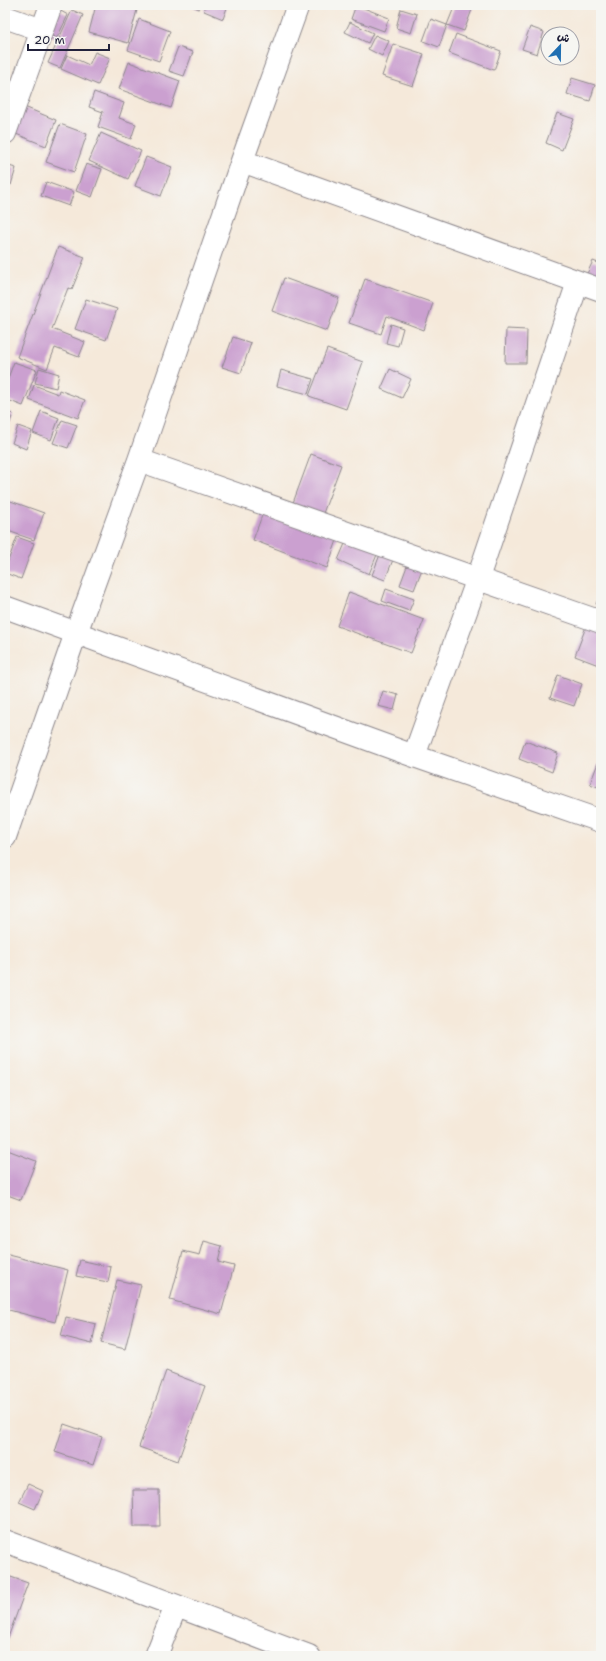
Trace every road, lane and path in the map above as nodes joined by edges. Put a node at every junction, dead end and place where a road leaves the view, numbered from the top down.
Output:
1 (51, 5) edge
2 (298, 5) edge
3 (5, 17) edge
4 (42, 30) junction
5 (5, 133) edge
6 (242, 161) junction
7 (578, 282) junction
8 (601, 290) edge
9 (139, 460) junction
10 (478, 578) junction
11 (5, 607) edge
12 (601, 622) edge
13 (76, 633) junction
14 (414, 756) junction
15 (601, 821) edge
16 (5, 837) edge
17 (5, 1542) edge
18 (176, 1606) junction
19 (156, 1656) edge
20 (309, 1656) edge

1 - 4 street
2 - 6 street
3 - 4 street
4 - 5 street
6 - 7 street
6 - 9 street
7 - 8 street
7 - 10 street
9 - 10 street
9 - 13 street
10 - 12 street
10 - 14 street
11 - 13 street
13 - 14 street
13 - 16 street
14 - 15 street
17 - 18 street
18 - 19 street
18 - 20 street

